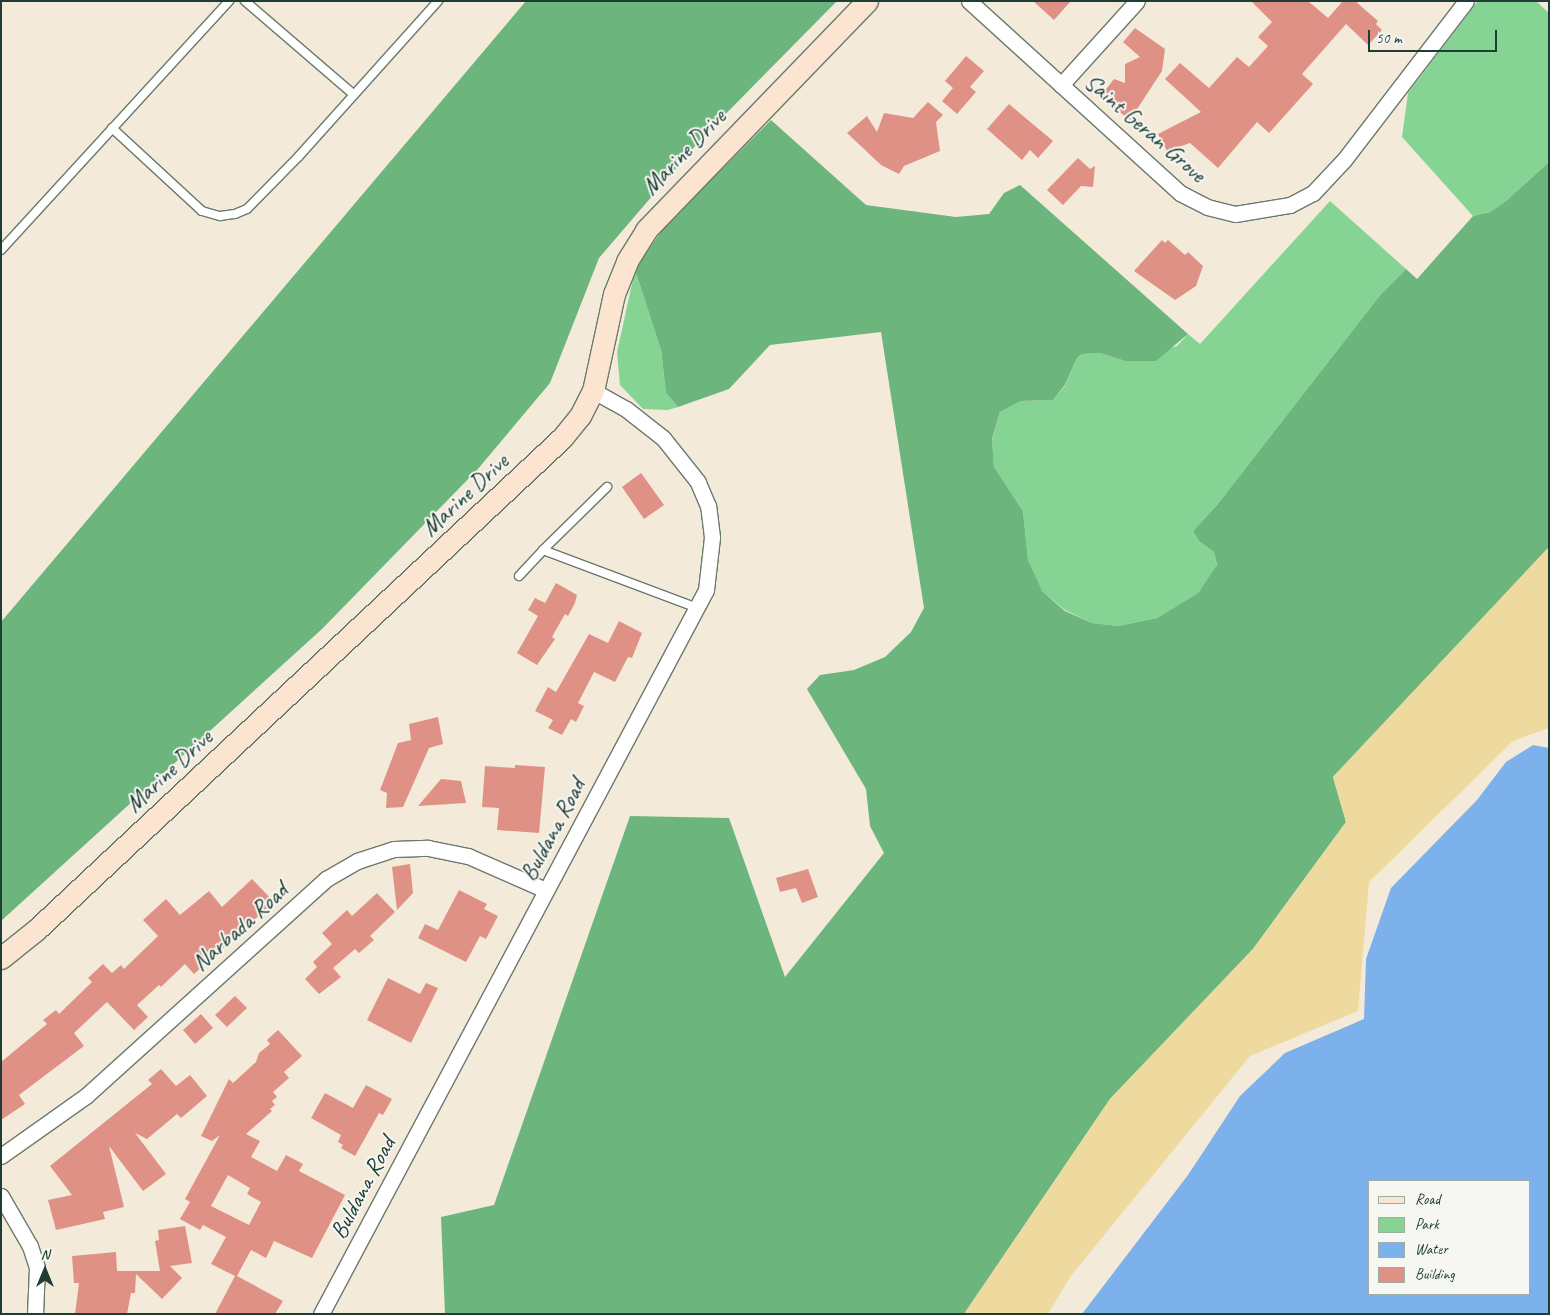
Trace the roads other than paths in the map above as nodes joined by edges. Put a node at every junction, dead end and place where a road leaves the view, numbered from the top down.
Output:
1 (229, 1) edge
2 (246, 1) edge
3 (438, 1) edge
4 (867, 1) edge
5 (969, 1) edge
6 (1137, 1) edge
7 (1466, 1) edge
8 (1061, 85) junction
9 (353, 94) junction
10 (112, 128) junction
11 (1, 250) edge
12 (593, 391) junction
13 (606, 487) dead end
14 (543, 550) junction
15 (519, 576) dead end
16 (697, 608) junction
17 (546, 890) junction
18 (1, 958) edge
19 (1, 1156) edge
20 (1, 1196) edge
21 (35, 1314) edge
22 (321, 1314) edge

1 - 10 lane
2 - 9 lane
3 - 9 lane
4 - 12 street, Marine Drive
5 - 8 street, Saint Geran Grove
6 - 8 street
7 - 8 street, Saint Geran Grove
9 - 10 lane
10 - 11 lane
12 - 16 street, Buldana Road
12 - 18 street, Marine Drive
13 - 14 lane
14 - 15 lane
14 - 16 lane
16 - 17 street, Buldana Road
17 - 19 street, Narbada Road
17 - 22 street, Buldana Road
20 - 21 street

